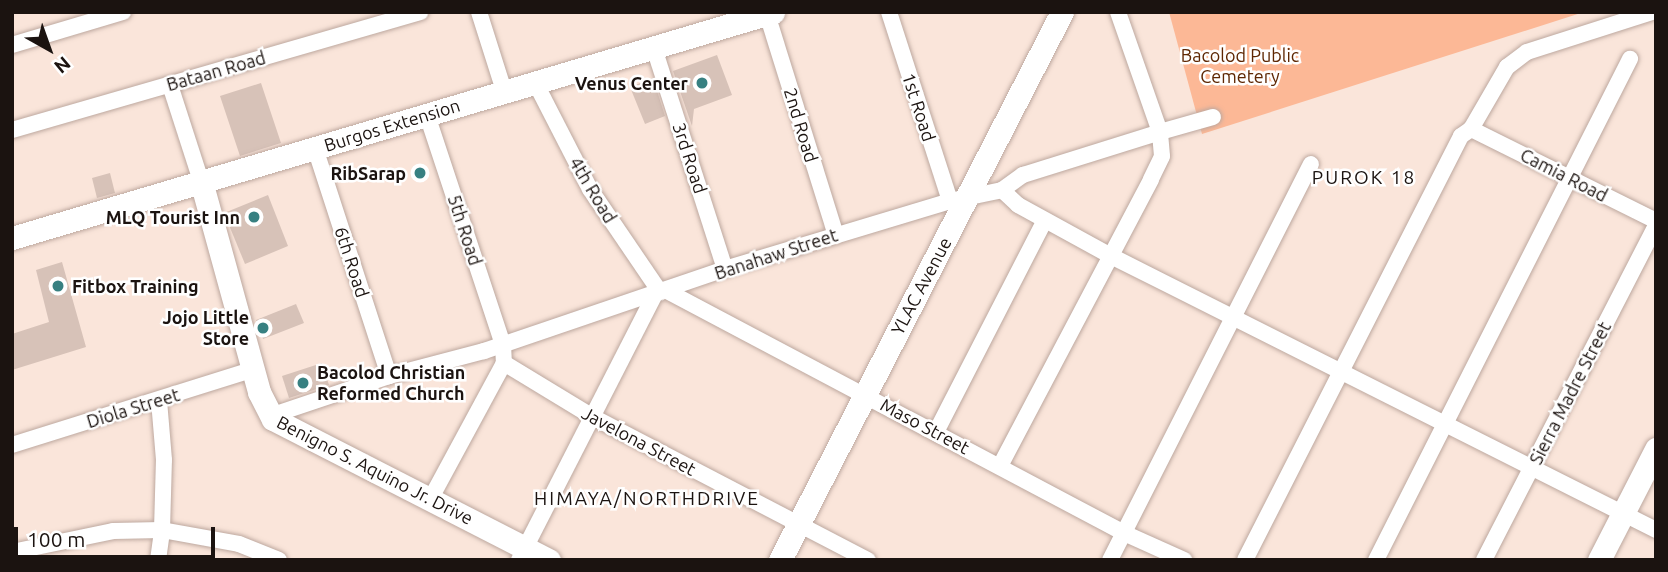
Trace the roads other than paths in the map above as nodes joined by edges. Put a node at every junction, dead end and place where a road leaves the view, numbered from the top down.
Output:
1 (123, 12) edge
2 (420, 12) edge
3 (479, 12) edge
4 (889, 12) edge
5 (1062, 12) edge
6 (1118, 12) edge
7 (1652, 12) edge
8 (770, 13) edge
9 (375, 19) edge
10 (12, 45) edge
11 (654, 48) junction
12 (1630, 59) dead end
13 (535, 82) junction
14 (170, 85) junction
15 (504, 91) junction
16 (427, 115) junction
17 (1213, 117) dead end
18 (1471, 129) junction
19 (12, 131) edge
20 (1160, 132) junction
21 (315, 148) junction
22 (1311, 164) dead end
23 (1572, 178) junction
24 (201, 181) junction
25 (1002, 190) junction
26 (959, 198) junction
27 (1045, 220) junction
28 (1656, 224) edge
29 (836, 235) junction
30 (12, 238) edge
31 (1109, 255) junction
32 (725, 269) junction
33 (661, 292) junction
34 (1235, 315) junction
35 (503, 345) junction
36 (504, 363) junction
37 (254, 369) junction
38 (1340, 369) junction
39 (388, 376) junction
40 (864, 395) junction
41 (159, 401) junction
42 (270, 416) junction
43 (591, 416) junction
44 (1445, 423) junction
45 (936, 432) junction
46 (12, 445) edge
47 (1656, 449) edge
48 (1000, 466) junction
49 (1531, 467) junction
50 (431, 498) junction
51 (1623, 513) junction
52 (797, 524) junction
53 (162, 530) junction
54 (1656, 530) edge
55 (1124, 533) junction
56 (12, 552) edge
57 (522, 553) edge
58 (158, 560) edge
59 (279, 560) edge
60 (549, 560) edge
61 (780, 560) edge
62 (868, 560) edge
63 (1110, 560) edge
64 (1184, 560) edge
65 (1245, 560) edge
66 (1376, 560) edge
67 (1484, 560) edge
68 (1600, 560) edge

1 - 10 street
2 - 9 street, Bataan Road
3 - 15 street
4 - 26 street, 1st Road
5 - 26 main road, YLAC Avenue
6 - 20 street
7 - 18 street
8 - 11 main road, Burgos Extension
8 - 29 street, 2nd Road
9 - 14 street, Bataan Road
11 - 13 main road, Burgos Extension
11 - 32 street, 3rd Road
12 - 23 street
13 - 15 main road, Burgos Extension
13 - 33 street, 4th Road
14 - 19 street, Bataan Road
14 - 24 street
15 - 16 main road, Burgos Extension
16 - 21 main road, Burgos Extension
16 - 35 street, 5th Road
17 - 20 street, Banahaw Street
18 - 23 street, Camia Road
18 - 38 street
20 - 25 street, Banahaw Street
20 - 31 street
21 - 24 main road, Burgos Extension
21 - 39 street, 6th Road
22 - 34 street
23 - 28 street, Camia Road
23 - 44 street
24 - 30 main road, Burgos Extension
24 - 37 main road, Benigno S. Aquino Jr. Drive
25 - 26 street, Banahaw Street
25 - 27 street
26 - 29 street, Banahaw Street
26 - 40 main road, YLAC Avenue
27 - 31 street
27 - 45 street
28 - 49 street, Sierra Madre Street
29 - 32 street, Banahaw Street
31 - 34 street
31 - 48 street
32 - 33 street, Banahaw Street
33 - 35 street, Banahaw Street
33 - 40 street, Maso Street
33 - 43 street
34 - 38 street
34 - 55 street
35 - 36 street
35 - 39 street, Banahaw Street
36 - 43 street, Javelona Street
36 - 50 street
37 - 41 street, Diola Street
37 - 42 main road, Benigno S. Aquino Jr. Drive
38 - 44 street
38 - 65 street
39 - 42 street, Banahaw Street
40 - 45 street, Maso Street
40 - 52 main road, YLAC Avenue
41 - 46 street, Diola Street
41 - 53 street
42 - 50 main road, Benigno S. Aquino Jr. Drive
43 - 52 street, Javelona Street
43 - 57 street
44 - 49 street
44 - 66 street
45 - 48 street, Maso Street
47 - 51 main road
48 - 55 street, Maso Street
49 - 51 street
49 - 67 street, Sierra Madre Street
50 - 57 main road, Benigno S. Aquino Jr. Drive
51 - 54 street
51 - 68 main road
52 - 61 main road, YLAC Avenue
52 - 62 street, Javelona Street
53 - 56 street
53 - 58 street
53 - 59 street
55 - 63 street
55 - 64 street, Maso Street
57 - 60 main road, Benigno S. Aquino Jr. Drive

